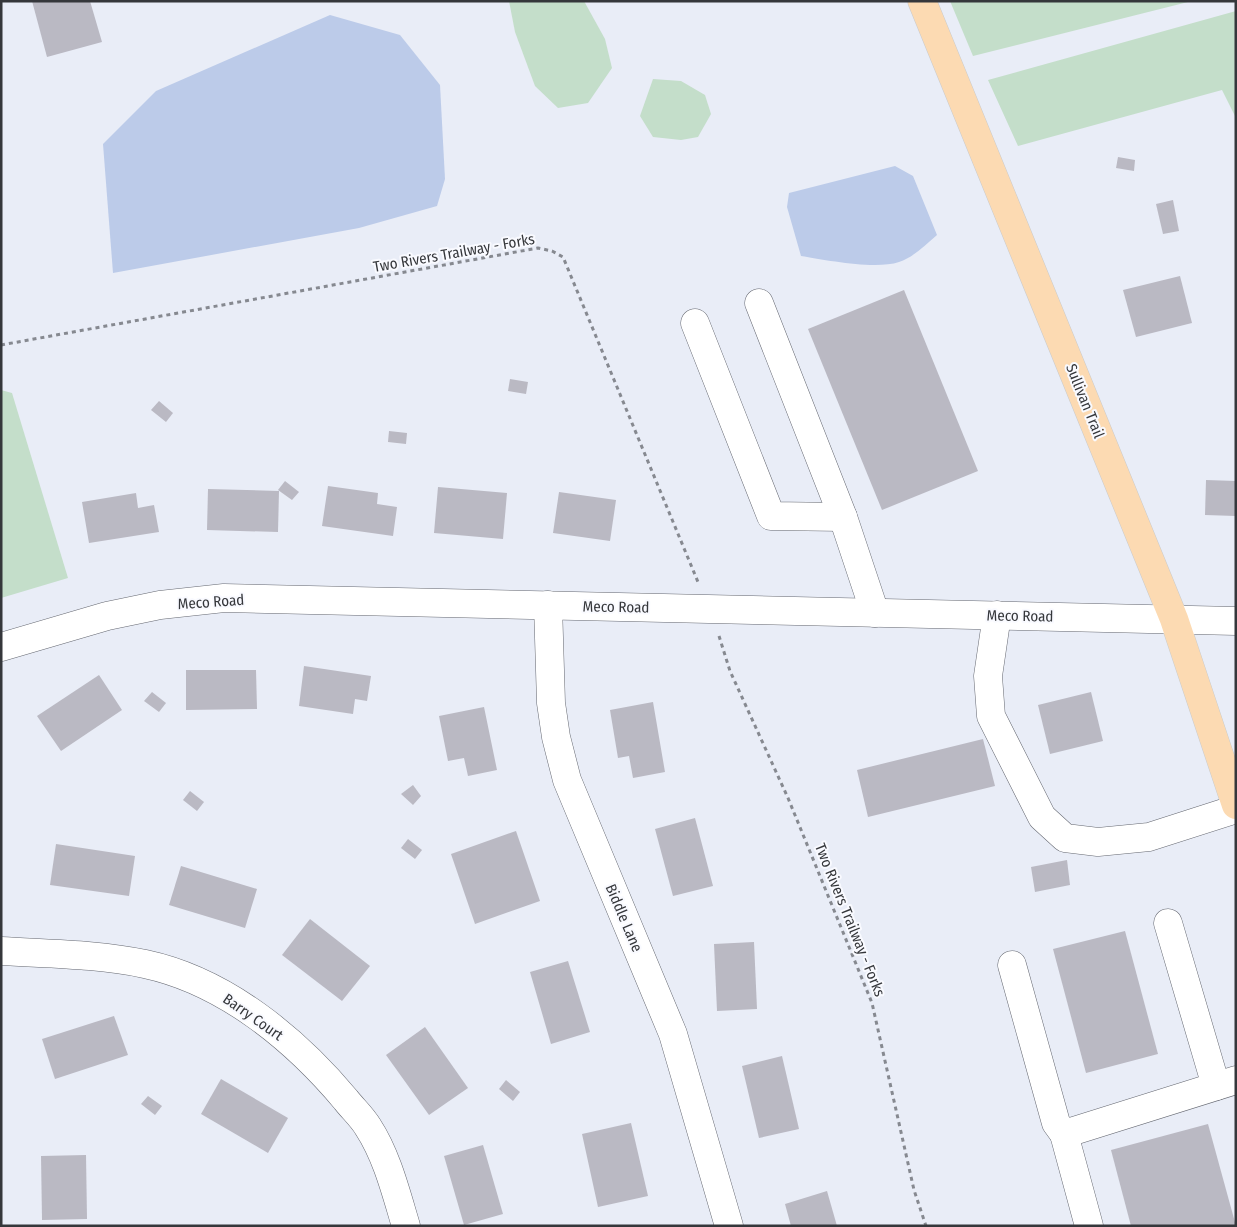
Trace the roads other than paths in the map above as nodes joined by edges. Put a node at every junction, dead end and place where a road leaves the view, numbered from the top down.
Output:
1 (922, 1) edge
2 (759, 303) dead end
3 (695, 323) dead end
4 (843, 517) junction
5 (548, 605) junction
6 (875, 612) junction
7 (997, 615) junction
8 (1174, 619) junction
9 (1236, 621) edge
10 (1, 648) edge
11 (1236, 805) edge
12 (1236, 810) edge
13 (1168, 922) dead end
14 (1, 951) edge
15 (1012, 965) dead end
16 (1231, 1082) edge
17 (1064, 1134) junction
18 (406, 1226) edge
19 (729, 1226) edge
20 (1089, 1226) edge

1 - 8 main road, Sullivan Trail
2 - 4 street
3 - 4 street
4 - 6 street
5 - 6 street, Meco Road
5 - 10 street, Meco Road
5 - 19 street, Biddle Lane
6 - 7 street, Meco Road
7 - 8 street, Meco Road
7 - 12 street
8 - 9 street, Meco Road
8 - 11 main road, Sullivan Trail
13 - 16 street
14 - 18 street, Barry Court
15 - 17 street
16 - 17 street
17 - 20 street

